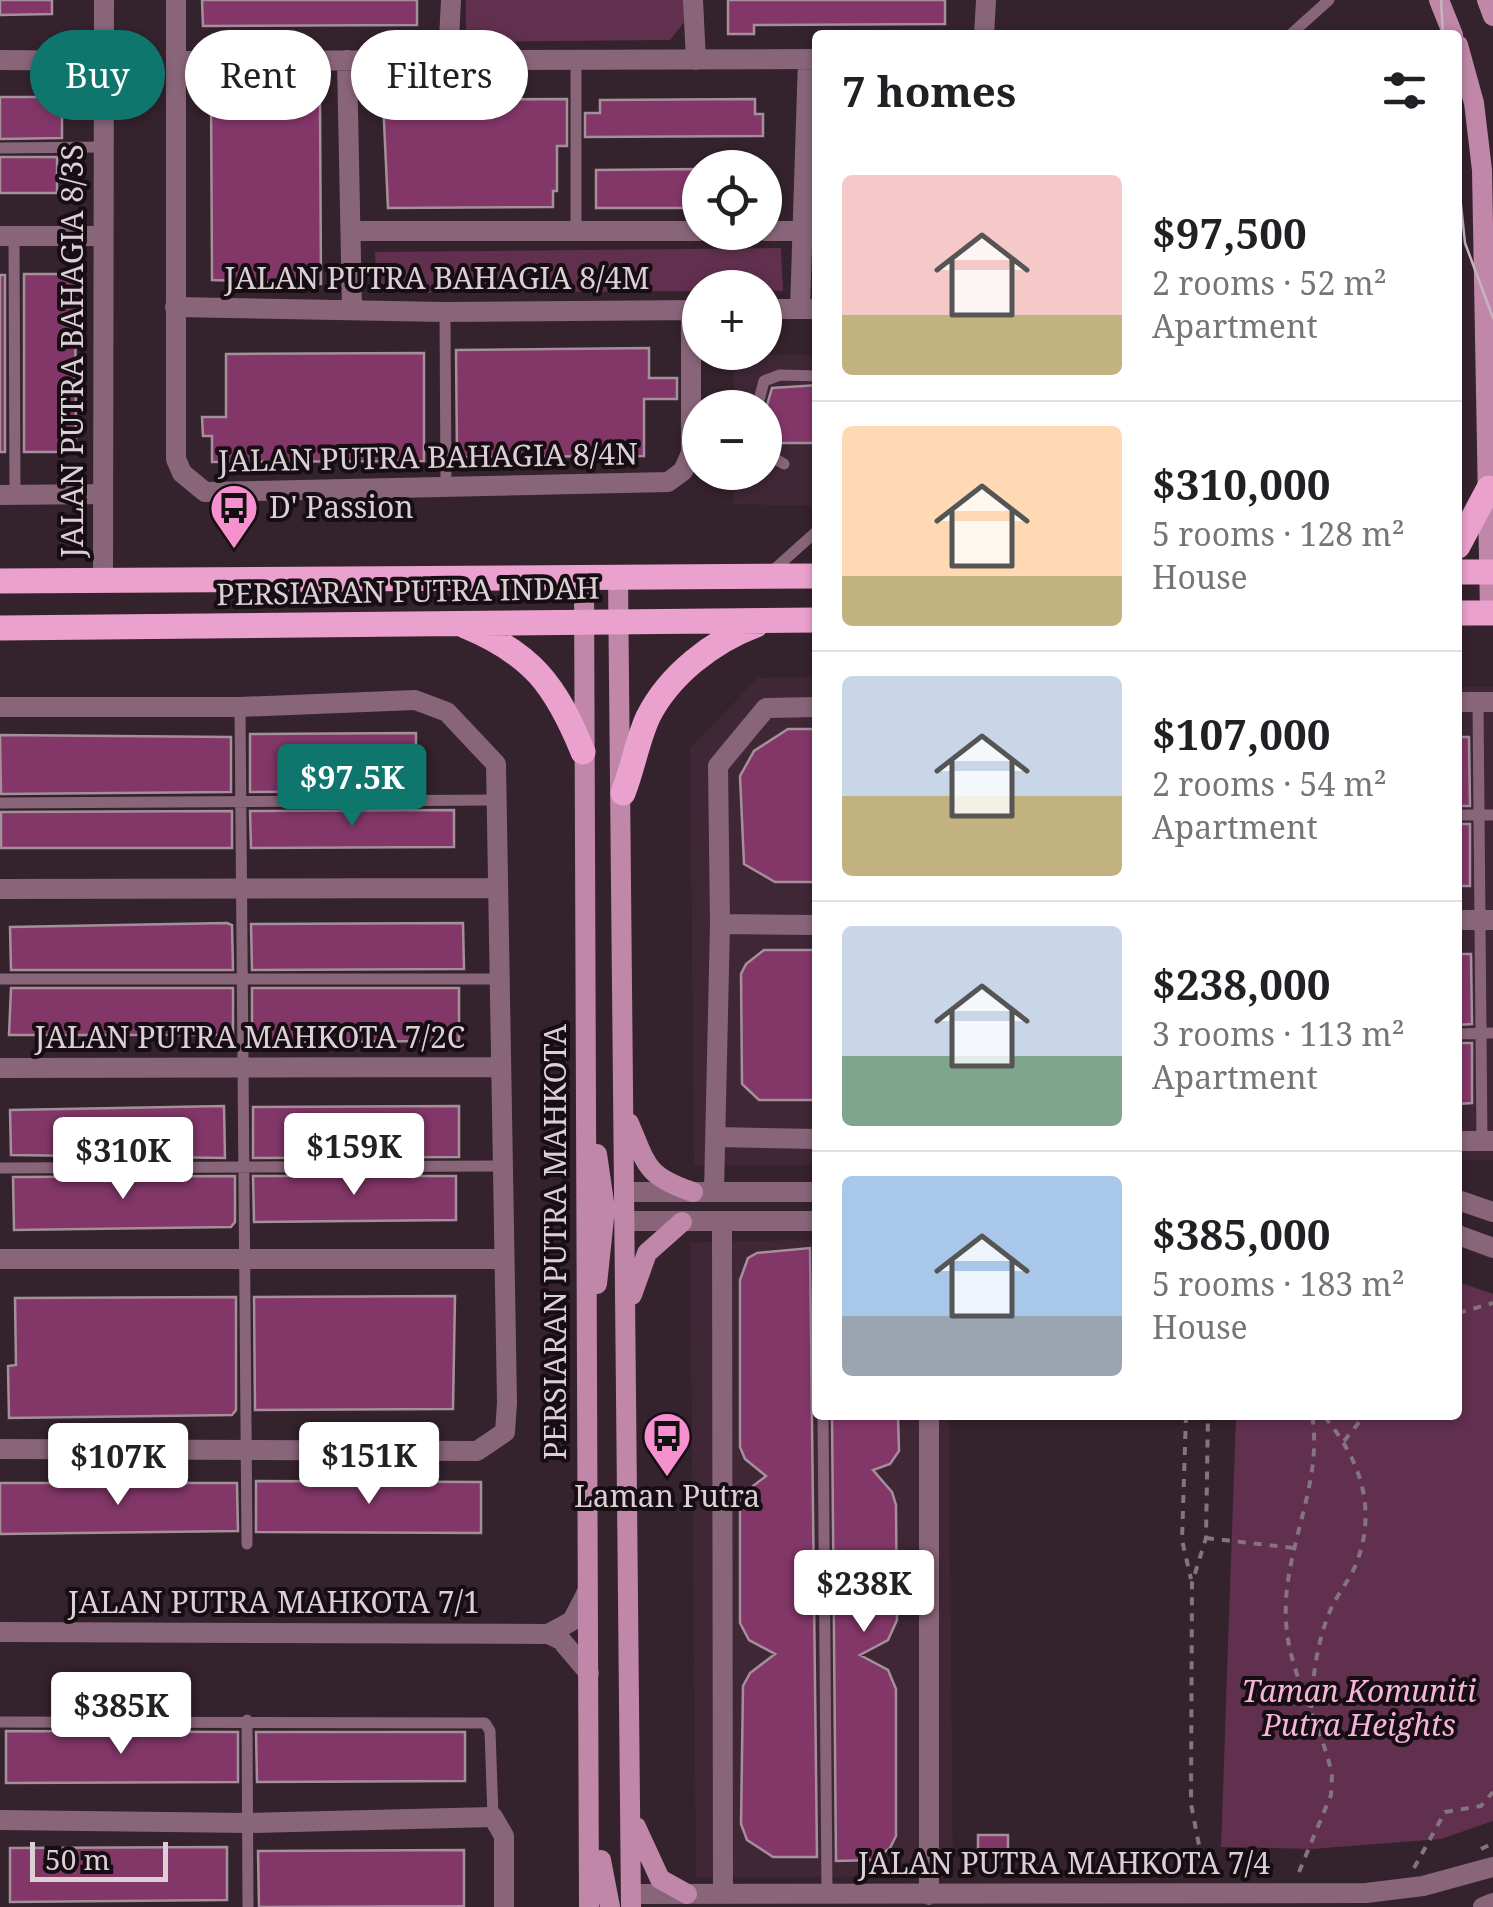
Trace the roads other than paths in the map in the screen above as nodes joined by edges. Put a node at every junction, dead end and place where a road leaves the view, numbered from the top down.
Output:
1 (104, 0) edge
2 (176, 0) edge
3 (451, 0) edge
4 (694, 0) edge
5 (986, 0) edge
6 (1329, 0) edge
7 (1439, 0) edge
8 (1486, 0) edge
9 (1493, 16) edge
10 (104, 30) edge
11 (450, 30) edge
12 (984, 30) edge
13 (1296, 30) edge
14 (1451, 30) edge
15 (812, 59) edge
16 (1462, 59) edge
17 (0, 60) edge
18 (30, 60) edge
19 (177, 60) junction
20 (347, 60) junction
21 (351, 60) edge
22 (528, 60) edge
23 (576, 60) junction
24 (696, 60) junction
25 (812, 75) edge
26 (103, 120) edge
27 (103, 147) junction
28 (0, 148) edge
29 (351, 231) junction
30 (576, 231) junction
31 (682, 231) edge
32 (782, 231) edge
33 (802, 232) junction
34 (7, 236) edge
35 (103, 236) junction
36 (174, 307) junction
37 (352, 309) junction
38 (809, 309) edge
39 (682, 310) edge
40 (782, 310) edge
41 (446, 312) junction
42 (693, 370) edge
43 (812, 376) edge
44 (762, 390) edge
45 (1489, 488) junction
46 (446, 490) junction
47 (102, 494) junction
48 (8, 495) edge
49 (812, 535) edge
50 (1462, 539) edge
51 (1462, 572) edge
52 (1492, 572) edge
53 (767, 576) junction
54 (812, 576) edge
55 (584, 577) junction
56 (618, 578) junction
57 (0, 581) edge
58 (103, 582) junction
59 (1462, 613) edge
60 (1492, 613) edge
61 (812, 620) edge
62 (765, 621) junction
63 (584, 622) junction
64 (620, 622) junction
65 (457, 623) junction
66 (0, 628) edge
67 (1476, 702) edge
68 (0, 707) edge
69 (240, 707) junction
70 (812, 707) edge
71 (583, 752) junction
72 (623, 793) junction
73 (496, 800) junction
74 (242, 801) junction
75 (0, 803) edge
76 (1462, 814) edge
77 (1479, 815) junction
78 (1493, 815) edge
79 (243, 886) junction
80 (497, 888) junction
81 (0, 889) edge
82 (1486, 920) edge
83 (720, 924) junction
84 (812, 925) edge
85 (0, 979) edge
86 (499, 979) junction
87 (243, 980) junction
88 (1487, 1034) edge
89 (501, 1067) junction
90 (0, 1068) edge
91 (244, 1070) junction
92 (585, 1097) junction
93 (624, 1112) junction
94 (717, 1137) junction
95 (812, 1138) edge
96 (1487, 1141) edge
97 (1462, 1142) edge
98 (502, 1166) junction
99 (0, 1168) edge
100 (244, 1168) junction
101 (624, 1192) junction
102 (704, 1192) junction
103 (812, 1192) edge
104 (1462, 1201) edge
105 (605, 1209) junction
106 (1493, 1212) edge
107 (625, 1221) junction
108 (722, 1221) junction
109 (812, 1221) edge
110 (682, 1222) junction
111 (1462, 1237) edge
112 (1493, 1248) edge
113 (0, 1259) edge
114 (244, 1259) junction
115 (502, 1259) junction
116 (626, 1308) junction
117 (586, 1312) junction
118 (823, 1420) edge
119 (929, 1420) edge
120 (0, 1448) edge
121 (247, 1448) junction
122 (248, 1544) dead end
123 (588, 1590) junction
124 (0, 1632) edge
125 (548, 1634) junction
126 (589, 1673) junction
127 (246, 1720) junction
128 (0, 1722) edge
129 (589, 1790) junction
130 (630, 1810) junction
131 (493, 1817) junction
132 (0, 1820) edge
133 (249, 1823) junction
134 (1493, 1867) edge
135 (827, 1893) junction
136 (687, 1894) junction
137 (723, 1894) junction
138 (929, 1894) junction
139 (1176, 1901) edge
140 (622, 1904) edge
141 (1493, 1904) edge
142 (248, 1907) edge
143 (504, 1907) edge
144 (589, 1907) edge
145 (1483, 1907) edge

1 - 10 street, JALAN PUTRA BAHAGIA 8/3S
2 - 19 street, JALAN PUTRA BAHAGIA 8/4N
3 - 11 street
4 - 24 street
5 - 12 street
6 - 13 lane
7 - 14 street
8 - 9 street
15 - 24 street
16 - 45 street
17 - 18 street
19 - 20 street
19 - 36 street, JALAN PUTRA BAHAGIA 8/4N
20 - 21 street
20 - 29 street
22 - 23 street
23 - 24 street
23 - 30 lane
25 - 33 street
26 - 27 street, JALAN PUTRA BAHAGIA 8/3S
27 - 28 lane
27 - 35 street, JALAN PUTRA BAHAGIA 8/3S
29 - 30 street
29 - 37 street
30 - 31 street
32 - 33 street
33 - 38 street
34 - 35 street
34 - 48 lane
35 - 47 street, JALAN PUTRA BAHAGIA 8/3S
36 - 37 street, JALAN PUTRA BAHAGIA 8/4M
36 - 46 street, JALAN PUTRA BAHAGIA 8/4N
37 - 41 street, JALAN PUTRA BAHAGIA 8/4M
38 - 40 street
39 - 41 street, JALAN PUTRA BAHAGIA 8/4M
41 - 46 lane
42 - 46 street, JALAN PUTRA BAHAGIA 8/4N
43 - 44 lane
45 - 50 main road
45 - 52 street
47 - 48 street
47 - 58 street, JALAN PUTRA BAHAGIA 8/3S
49 - 53 lane
51 - 52 main road
52 - 60 street
53 - 54 main road, PERSIARAN PUTRA INDAH
53 - 56 main road, PERSIARAN PUTRA INDAH
55 - 56 main road, PERSIARAN PUTRA INDAH
55 - 58 main road, PERSIARAN PUTRA INDAH
55 - 63 street, PERSIARAN PUTRA MAHKOTA
56 - 64 street
57 - 58 main road, PERSIARAN PUTRA INDAH
59 - 60 main road
61 - 62 main road, PERSIARAN PUTRA INDAH
62 - 64 main road, PERSIARAN PUTRA INDAH
62 - 72 main road
63 - 64 main road, PERSIARAN PUTRA INDAH
63 - 65 main road, PERSIARAN PUTRA INDAH
63 - 71 street, PERSIARAN PUTRA MAHKOTA
64 - 72 street
65 - 66 main road, PERSIARAN PUTRA INDAH
65 - 71 main road
67 - 77 lane
68 - 69 street
69 - 73 street
69 - 74 lane
70 - 83 street
71 - 92 street, PERSIARAN PUTRA MAHKOTA
72 - 93 street
73 - 74 lane
73 - 80 street
74 - 75 lane
74 - 79 lane
76 - 77 lane
77 - 78 lane
77 - 82 lane
79 - 80 street
79 - 81 street
79 - 87 lane
80 - 86 street
82 - 88 lane
83 - 84 street
83 - 94 street
85 - 87 lane
86 - 87 lane
86 - 89 street
87 - 91 lane
88 - 96 lane
89 - 91 street, JALAN PUTRA MAHKOTA 7/2C
89 - 98 street
90 - 91 street, JALAN PUTRA MAHKOTA 7/2C
91 - 100 lane
92 - 105 street
92 - 117 street, PERSIARAN PUTRA MAHKOTA
93 - 101 street
93 - 102 street
94 - 95 street
94 - 102 street
96 - 97 street
98 - 100 lane
98 - 115 street
99 - 100 lane
100 - 114 lane
101 - 102 street
101 - 105 street
101 - 107 street
102 - 103 street
104 - 106 street
105 - 107 street
105 - 117 street
107 - 110 street
107 - 116 street
108 - 109 street
108 - 110 street
108 - 137 street
110 - 116 street
111 - 112 street
113 - 114 street
114 - 115 street
114 - 121 lane
115 - 121 street
116 - 130 street
117 - 123 street, PERSIARAN PUTRA MAHKOTA
118 - 135 lane
119 - 138 street
120 - 121 street
121 - 122 lane
123 - 125 street
123 - 126 street, PERSIARAN PUTRA MAHKOTA
124 - 125 street, JALAN PUTRA MAHKOTA 7/1
125 - 126 street
126 - 129 street, PERSIARAN PUTRA MAHKOTA
127 - 128 lane
127 - 131 lane
127 - 133 lane
129 - 140 street
129 - 144 street, PERSIARAN PUTRA MAHKOTA
130 - 136 street
130 - 140 street
131 - 133 street
131 - 143 street
132 - 133 street
133 - 142 lane
134 - 139 street, JALAN PUTRA MAHKOTA 7/4
135 - 137 street, JALAN PUTRA MAHKOTA 7/4
135 - 138 street, JALAN PUTRA MAHKOTA 7/4
136 - 137 street, JALAN PUTRA MAHKOTA 7/4
136 - 140 street, JALAN PUTRA MAHKOTA 7/4
138 - 139 street, JALAN PUTRA MAHKOTA 7/4
141 - 145 street

